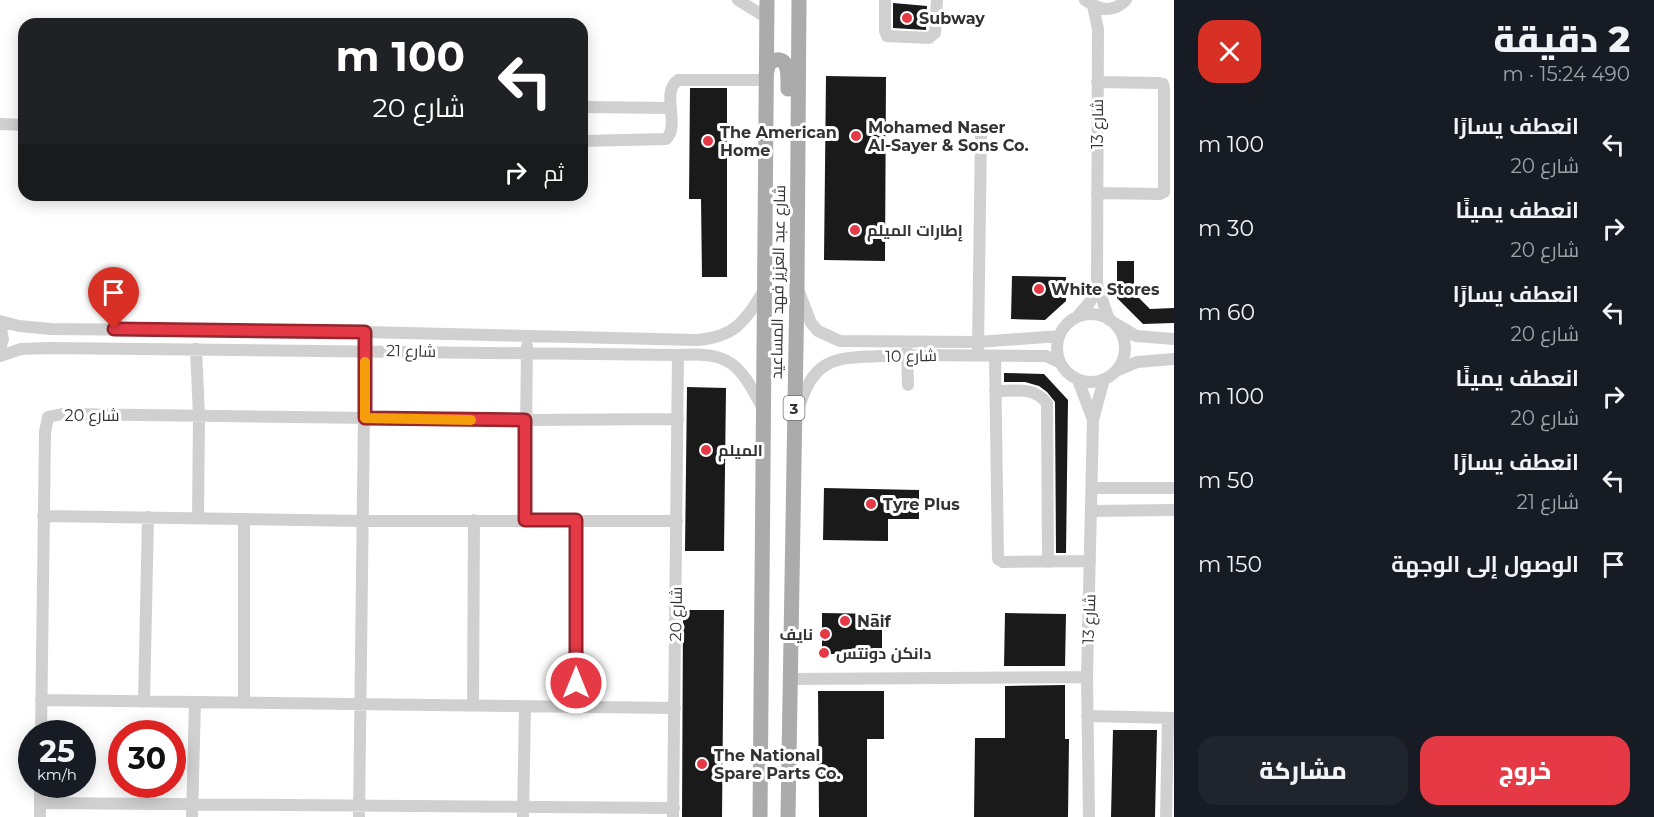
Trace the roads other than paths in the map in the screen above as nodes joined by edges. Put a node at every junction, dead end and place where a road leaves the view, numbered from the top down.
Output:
1 (738, 0) edge
2 (767, 0) edge
3 (885, 0) edge
4 (937, 0) edge
5 (1124, 1) edge
6 (801, 2) edge
7 (1088, 2) edge
8 (767, 18) junction
9 (1098, 38) junction
10 (767, 76) junction
11 (1097, 82) junction
12 (588, 107) edge
13 (671, 108) junction
14 (0, 124) edge
15 (18, 124) edge
16 (981, 134) dead end
17 (588, 141) edge
18 (1097, 193) junction
19 (796, 207) junction
20 (1097, 284) junction
21 (797, 287) junction
22 (763, 292) junction
23 (1077, 317) junction
24 (1112, 322) junction
25 (0, 323) edge
26 (365, 332) junction
27 (528, 336) junction
28 (1059, 336) junction
29 (1174, 339) edge
30 (978, 342) junction
31 (196, 349) junction
32 (907, 349) junction
33 (0, 350) edge
34 (365, 350) junction
35 (526, 352) junction
36 (678, 355) junction
37 (977, 355) junction
38 (0, 356) edge
39 (995, 356) junction
40 (1174, 359) edge
41 (1059, 362) junction
42 (1115, 372) junction
43 (1104, 379) junction
44 (1078, 380) junction
45 (908, 385) dead end
46 (995, 391) junction
47 (762, 407) junction
48 (199, 416) junction
49 (365, 418) junction
50 (794, 418) junction
51 (678, 419) junction
52 (525, 420) junction
53 (1094, 420) junction
54 (1092, 488) junction
55 (1174, 488) edge
56 (1174, 510) edge
57 (1091, 511) junction
58 (44, 516) junction
59 (148, 517) junction
60 (198, 518) junction
61 (244, 519) junction
62 (474, 520) junction
63 (525, 520) junction
64 (576, 520) junction
65 (363, 521) junction
66 (677, 521) junction
67 (1090, 561) junction
68 (1048, 562) junction
69 (1087, 677) junction
70 (790, 679) junction
71 (41, 700) junction
72 (144, 702) junction
73 (195, 702) junction
74 (244, 703) junction
75 (361, 705) junction
76 (473, 705) junction
77 (525, 706) junction
78 (576, 706) junction
79 (675, 708) junction
80 (1088, 716) junction
81 (1171, 718) edge
82 (41, 720) edge
83 (40, 798) edge
84 (40, 803) junction
85 (193, 811) edge
86 (359, 812) edge
87 (523, 812) edge
88 (674, 813) edge
89 (40, 817) edge
90 (760, 817) edge
91 (788, 817) edge
92 (1089, 817) edge
93 (1166, 817) edge

1 - 8 street
2 - 8 main road, شارع عبد العزيز فهد المساعيد / 3
3 - 4 street
5 - 7 street
5 - 9 street
6 - 19 main road, شارع عبد العزيز فهد المساعيد / 3
7 - 9 street, شارع 13
8 - 10 main road, شارع عبد العزيز فهد المساعيد / 3
9 - 11 street, شارع 13
10 - 13 street
10 - 19 main road
10 - 22 main road, شارع عبد العزيز فهد المساعيد / 3
11 - 18 street, شارع 13
11 - 18 street
12 - 13 street
13 - 17 street
14 - 15 street
16 - 30 street
18 - 20 street, شارع 13
19 - 21 main road, شارع عبد العزيز فهد المساعيد / 3
20 - 23 street, شارع 13
20 - 24 street, شارع 13
21 - 32 street, شارع 10
21 - 50 main road, شارع عبد العزيز فهد المساعيد / 3
22 - 27 street, شارع 21
22 - 47 main road, شارع عبد العزيز فهد المساعيد / 3
23 - 24 street
23 - 28 street
24 - 29 street
24 - 42 street
25 - 26 street, شارع 21
25 - 33 street
26 - 27 street, شارع 21
26 - 34 street
27 - 35 street
28 - 30 street, شارع 10
28 - 41 street
30 - 32 street, شارع 10
30 - 37 street
31 - 34 street, شارع 21
31 - 38 street, شارع 21
31 - 48 street
32 - 37 street, شارع 10
32 - 45 street
32 - 50 street, شارع 10
34 - 35 street, شارع 21
34 - 49 street
35 - 36 street, شارع 21
35 - 52 street
36 - 47 street, شارع 21
36 - 51 street, شارع 20
37 - 39 street, شارع 10
39 - 41 street, شارع 10
39 - 46 street
40 - 42 street
41 - 44 street
42 - 43 street
43 - 44 street
43 - 53 street, شارع 13
44 - 53 street, شارع 13
46 - 68 street
46 - 68 street
47 - 90 main road, شارع عبد العزيز فهد المساعيد / 3
48 - 49 street, شارع 20
48 - 58 street, شارع 20
48 - 60 street
49 - 52 street, شارع 20
49 - 65 street
50 - 70 main road, شارع عبد العزيز فهد المساعيد / 3
51 - 52 street, شارع 20
51 - 66 street, شارع 20
52 - 63 street
53 - 54 street, شارع 13
54 - 55 street
54 - 57 street, شارع 13
56 - 57 street
57 - 67 street, شارع 13
58 - 59 street
58 - 71 street, شارع 20
59 - 60 street
59 - 72 street
60 - 61 street
61 - 65 street
61 - 74 street
62 - 63 street
62 - 65 street
62 - 76 street
63 - 64 street
64 - 66 street
64 - 78 street
65 - 75 street
66 - 79 street, شارع 20
67 - 68 street
67 - 69 street, شارع 13
69 - 70 street
69 - 80 street, شارع 13
70 - 91 main road, شارع عبد العزيز فهد المساعيد / 3
71 - 72 street
71 - 82 street, شارع 20
72 - 73 street
73 - 74 street
73 - 85 street
74 - 75 street
75 - 76 street
75 - 86 street
76 - 77 street
77 - 78 street
77 - 87 street
78 - 79 street
79 - 88 street, شارع 20
80 - 81 street
80 - 92 street, شارع 13
81 - 93 street
83 - 84 street
84 - 85 street, شارع 20
84 - 89 street
85 - 86 street, شارع 20
86 - 87 street, شارع 20
87 - 88 street, شارع 20

